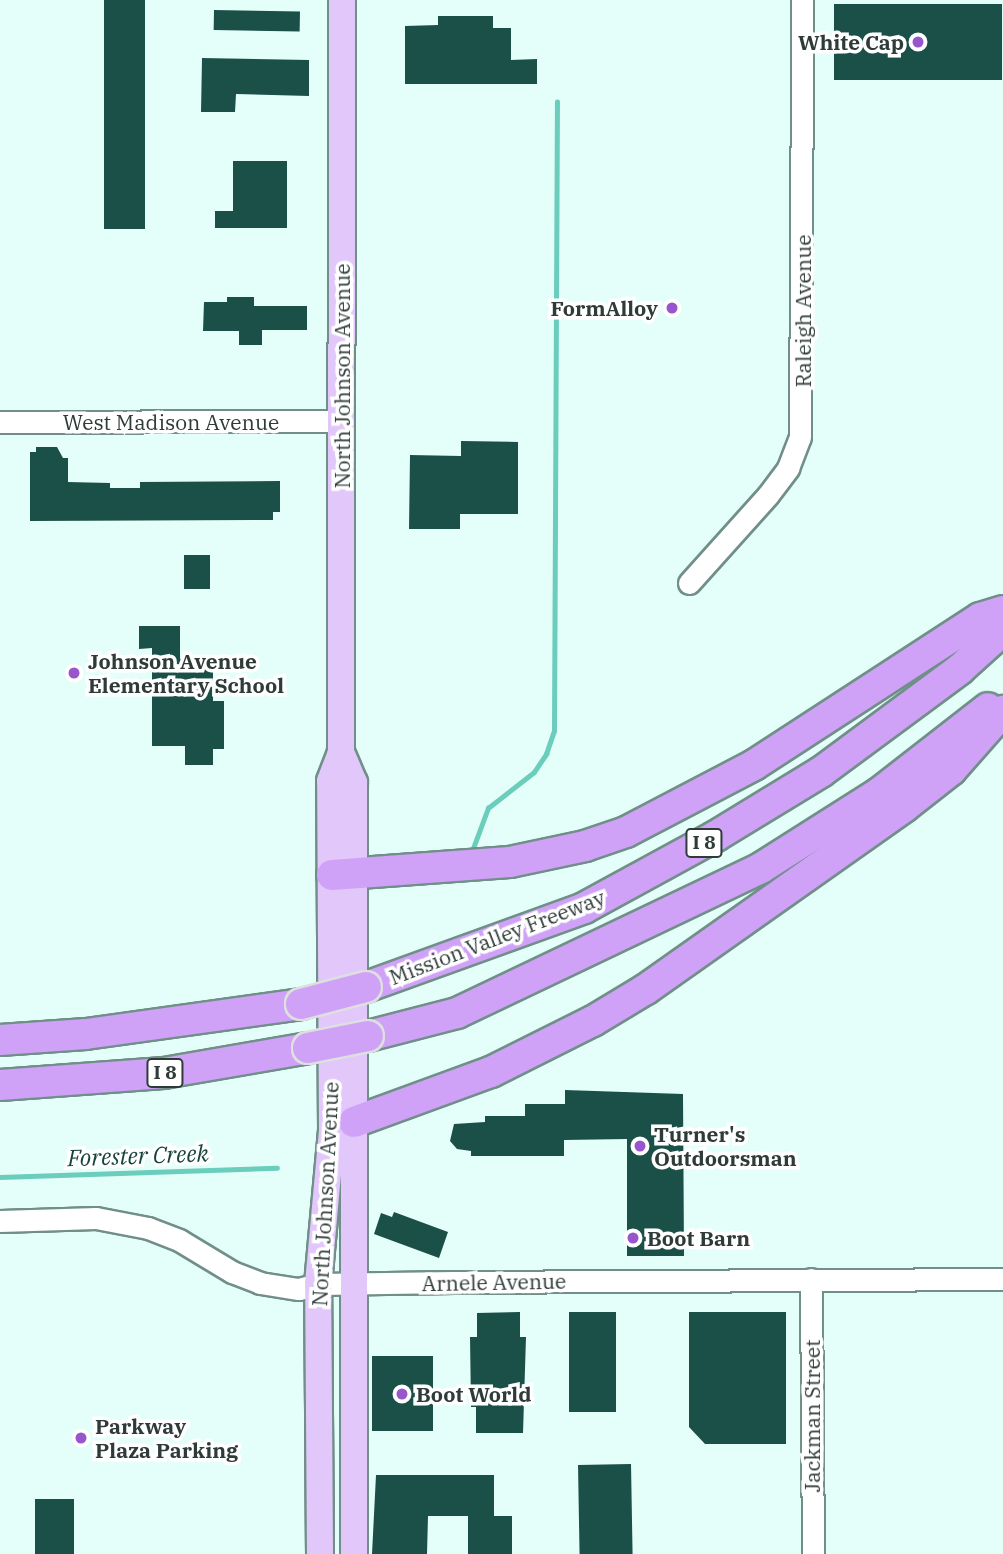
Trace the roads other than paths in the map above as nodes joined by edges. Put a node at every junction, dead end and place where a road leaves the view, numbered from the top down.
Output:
1 (342, 0) edge
2 (802, 0) edge
3 (342, 421) junction
4 (0, 422) edge
5 (689, 583) dead end
6 (1003, 611) edge
7 (1003, 630) edge
8 (1003, 696) edge
9 (1003, 711) edge
10 (343, 875) junction
11 (0, 1020) edge
12 (86, 1034) junction
13 (0, 1040) edge
14 (7, 1086) edge
15 (354, 1122) junction
16 (0, 1220) edge
17 (811, 1279) junction
18 (1003, 1279) edge
19 (318, 1284) junction
20 (354, 1284) junction
21 (320, 1554) edge
22 (354, 1554) edge
23 (813, 1554) edge

1 - 3 main road, North Johnson Avenue
2 - 5 street, Raleigh Avenue
3 - 4 street, West Madison Avenue
3 - 10 main road, North Johnson Avenue
6 - 10 highway
7 - 12 highway, Mission Valley Freeway / I 8, bridge
8 - 14 highway, I 8, bridge
9 - 15 highway
10 - 15 main road, North Johnson Avenue
10 - 19 main road, North Johnson Avenue
11 - 12 highway
12 - 13 highway, Mission Valley Freeway / I 8
15 - 20 main road, North Johnson Avenue
16 - 19 street, Arnele Avenue
17 - 18 street, Arnele Avenue
17 - 20 street, Arnele Avenue
17 - 23 street, Jackman Street
19 - 20 street, Arnele Avenue
19 - 21 main road, North Johnson Avenue
20 - 22 main road, North Johnson Avenue

